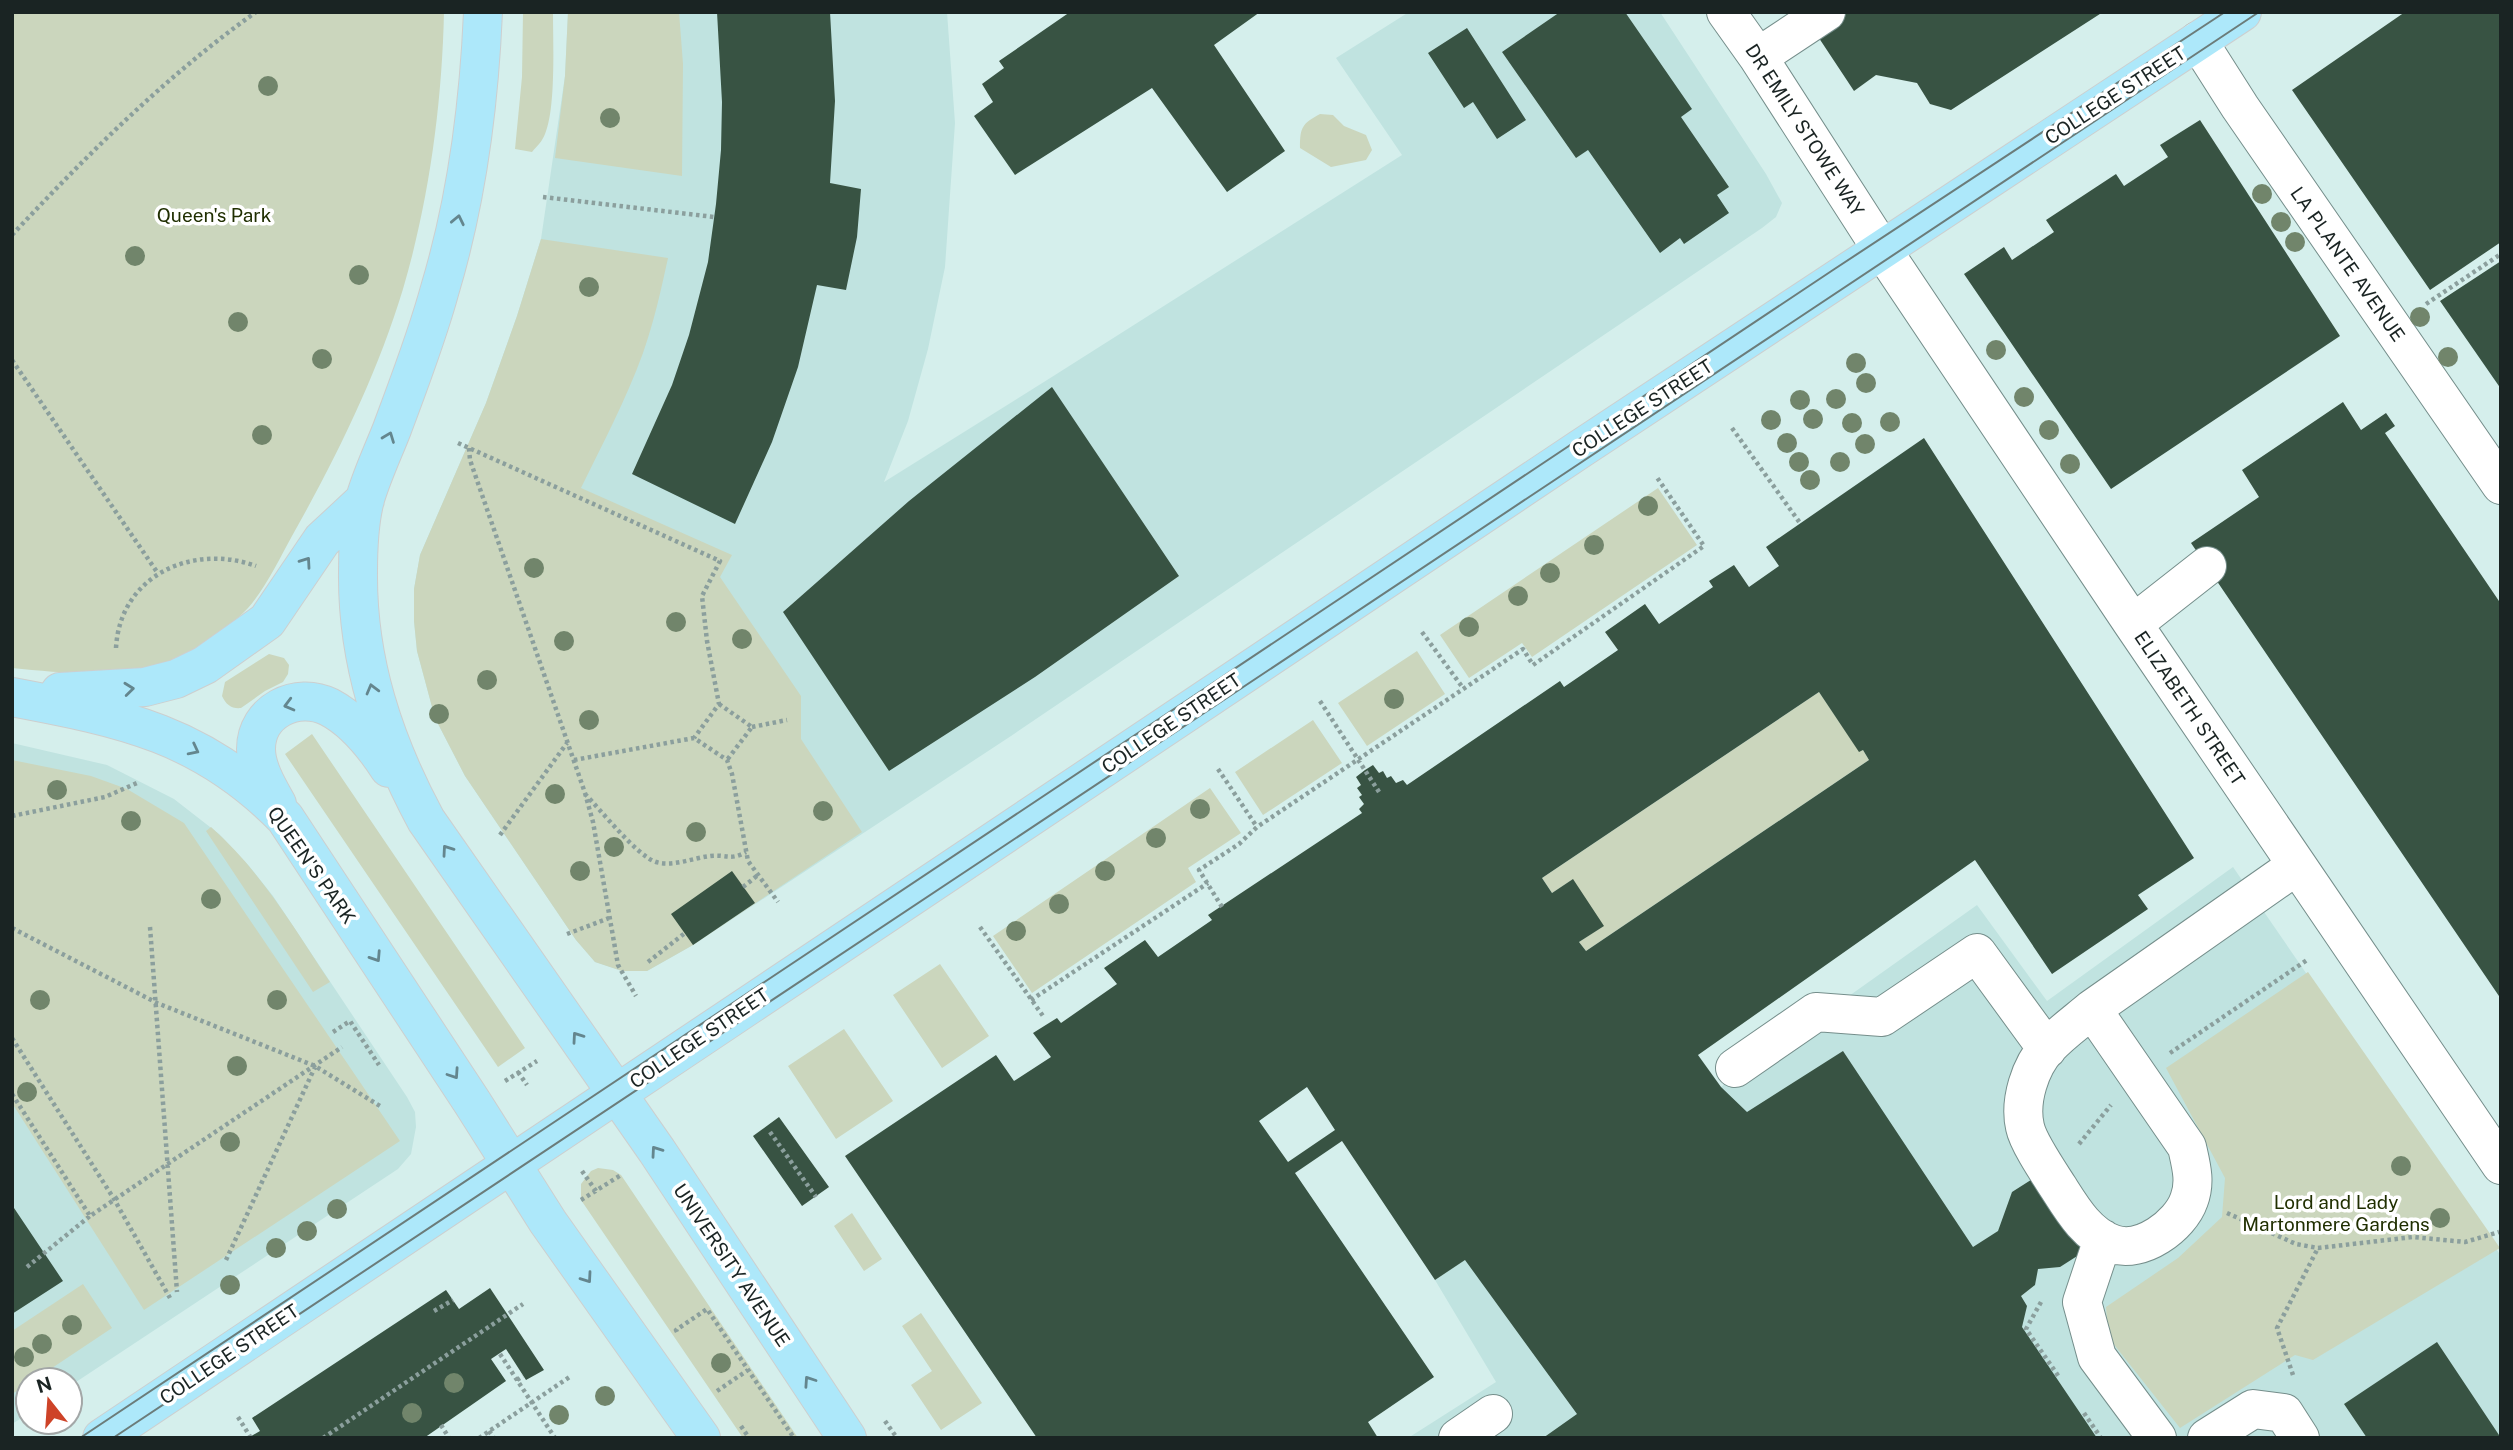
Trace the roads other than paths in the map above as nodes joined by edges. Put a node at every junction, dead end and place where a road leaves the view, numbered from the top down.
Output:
1 (483, 12) edge
2 (1726, 12) edge
3 (1826, 12) edge
4 (2242, 12) edge
5 (2198, 41) junction
6 (1758, 57) junction
7 (1882, 249) junction
8 (2501, 485) edge
9 (365, 500) junction
10 (2207, 566) dead end
11 (2133, 624) junction
12 (12, 696) edge
13 (285, 818) junction
14 (426, 820) junction
15 (2297, 866) junction
16 (2092, 1009) junction
17 (2047, 1049) junction
18 (1735, 1069) dead end
19 (616, 1093) junction
20 (510, 1164) junction
21 (2501, 1165) edge
22 (2103, 1239) junction
23 (1493, 1414) dead end
24 (102, 1438) edge
25 (701, 1438) edge
26 (847, 1438) edge
27 (1458, 1438) edge
28 (2157, 1438) edge
29 (2207, 1438) edge
30 (2300, 1438) edge

9 -> 1 main road
2 - 6 street, DR EMILY STOWE WAY
3 - 6 street
4 - 5 main road, COLLEGE STREET
5 - 7 main road, COLLEGE STREET
5 - 8 street, LA PLANTE AVENUE
6 - 7 street, DR EMILY STOWE WAY
7 - 11 street, ELIZABETH STREET
7 - 19 main road, COLLEGE STREET
12 -> 9 main road
14 -> 9 main road
10 - 11 street
11 - 15 street, ELIZABETH STREET
12 -> 13 main road, QUEEN'S PARK
14 -> 13 main road
13 -> 20 main road, QUEEN'S PARK
19 -> 14 main road
15 - 16 street
15 - 21 street, ELIZABETH STREET
16 - 17 street
16 - 22 street
17 - 18 street
17 - 22 street
19 - 20 main road, COLLEGE STREET
26 -> 19 main road, UNIVERSITY AVENUE
20 - 24 main road, COLLEGE STREET
20 -> 25 main road
22 - 28 street
23 - 27 street
29 - 30 street

